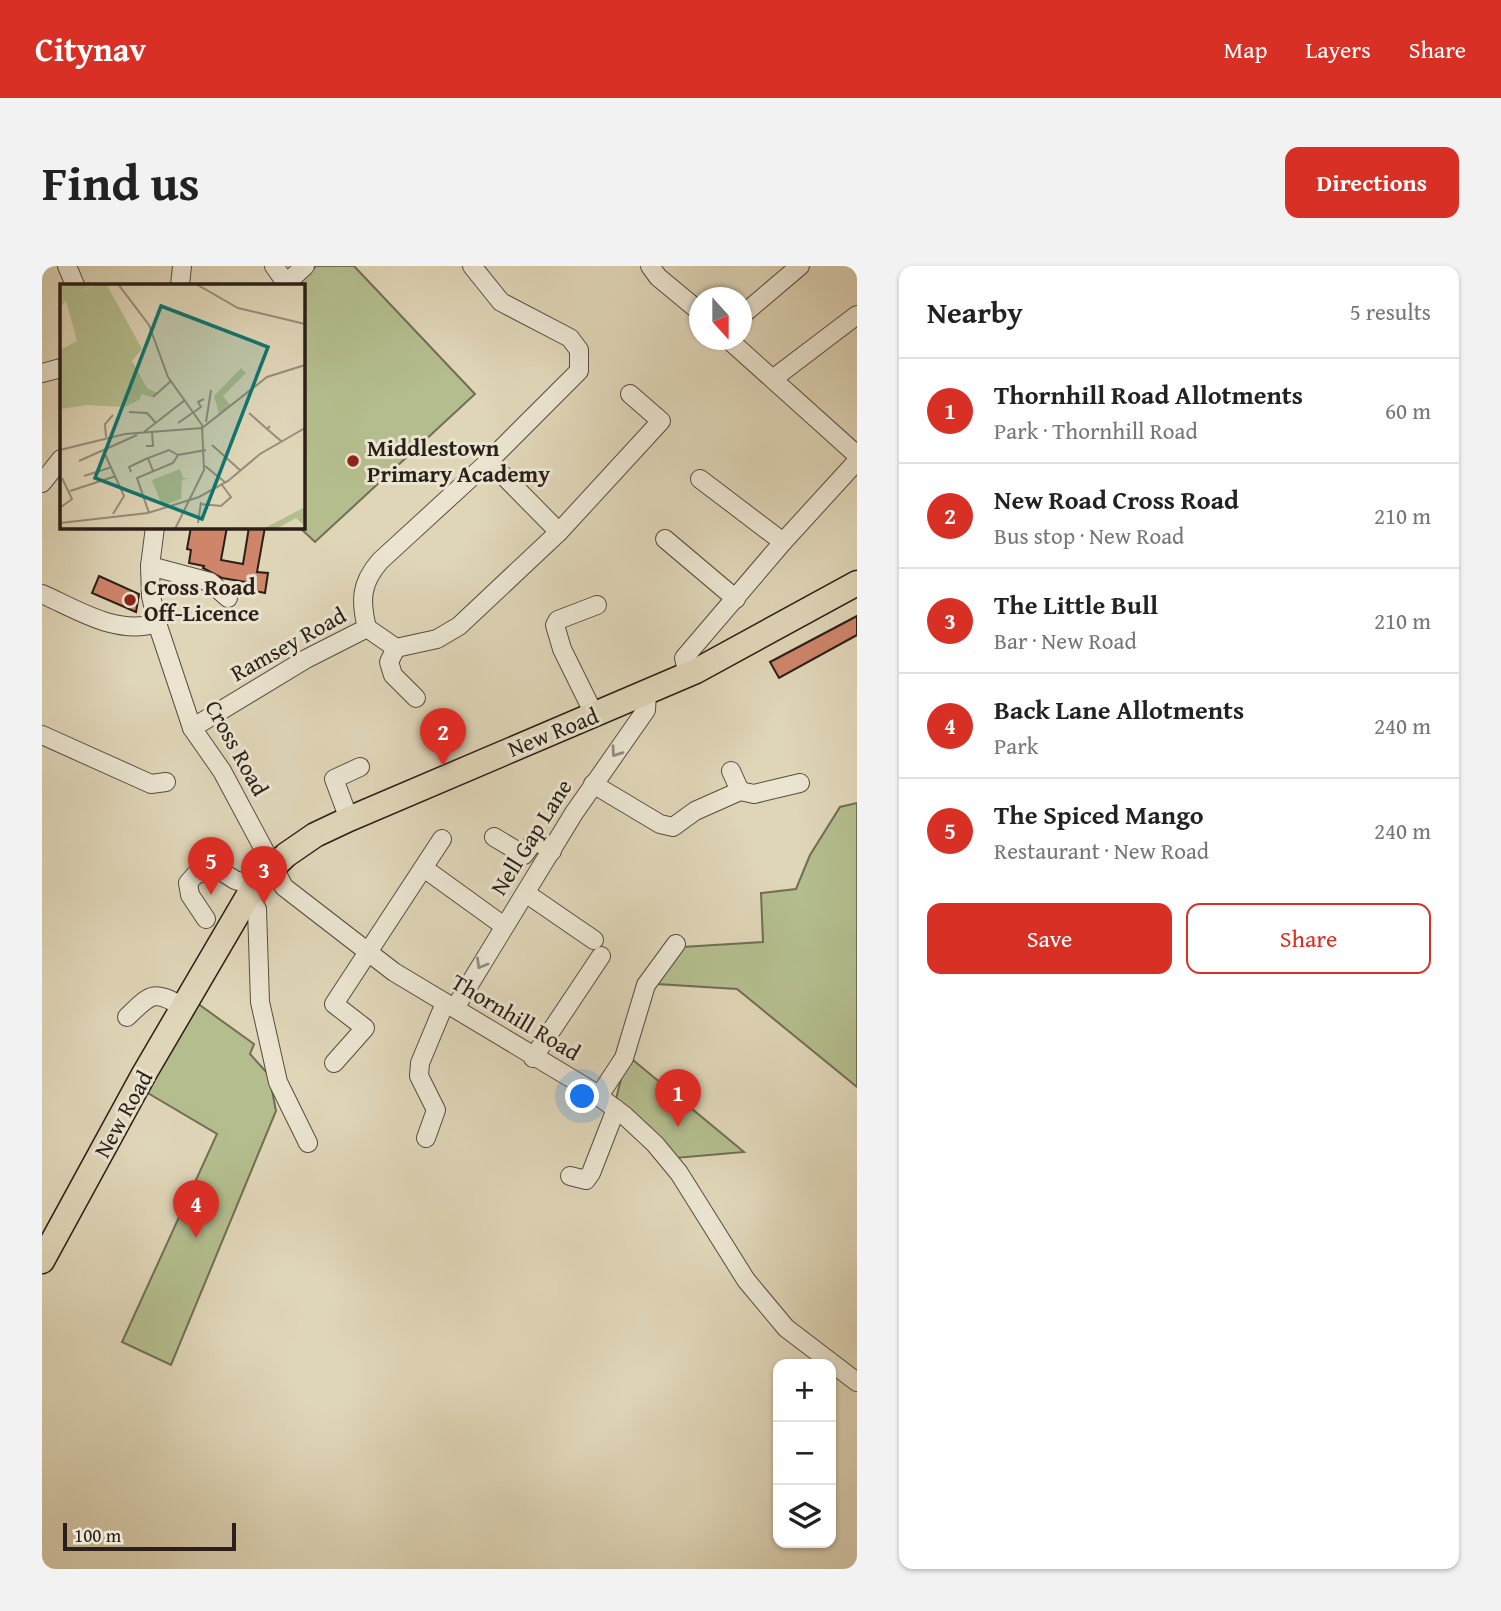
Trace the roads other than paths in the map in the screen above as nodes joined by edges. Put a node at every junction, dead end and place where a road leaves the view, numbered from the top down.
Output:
1 (67, 266) edge
2 (182, 266) edge
3 (274, 266) edge
4 (305, 266) edge
5 (472, 266) edge
6 (650, 266) edge
7 (800, 266) edge
8 (75, 284) edge
9 (180, 284) edge
10 (285, 284) edge
11 (689, 303) edge
12 (752, 307) edge
13 (857, 315) edge
14 (741, 350) edge
15 (60, 368) edge
16 (42, 373) edge
17 (774, 378) junction
18 (630, 394) dead end
19 (857, 455) edge
20 (60, 460) edge
21 (489, 461) junction
22 (857, 461) edge
23 (699, 479) dead end
24 (42, 483) edge
25 (155, 528) edge
26 (559, 532) junction
27 (665, 539) dead end
28 (783, 542) junction
29 (150, 566) junction
30 (857, 583) edge
31 (42, 594) edge
32 (228, 598) dead end
33 (736, 599) junction
34 (597, 605) dead end
35 (157, 623) junction
36 (367, 628) junction
37 (396, 649) junction
38 (688, 675) junction
39 (647, 693) junction
40 (416, 698) dead end
41 (594, 714) junction
42 (192, 728) junction
43 (42, 736) edge
44 (360, 767) dead end
45 (732, 771) dead end
46 (166, 782) dead end
47 (800, 783) dead end
48 (593, 785) junction
49 (747, 792) junction
50 (349, 818) junction
51 (494, 837) dead end
52 (442, 839) dead end
53 (552, 851) junction
54 (272, 866) junction
55 (425, 869) junction
56 (251, 891) junction
57 (527, 894) junction
58 (206, 919) dead end
59 (504, 926) junction
60 (676, 944) dead end
61 (368, 953) junction
62 (450, 1005) junction
63 (183, 1007) junction
64 (127, 1017) dead end
65 (533, 1058) junction
66 (334, 1063) dead end
67 (599, 1097) junction
68 (616, 1109) junction
69 (426, 1138) dead end
70 (308, 1143) dead end
71 (570, 1175) dead end
72 (42, 1261) edge
73 (857, 1382) edge

1 - 8 street
2 - 9 street
3 - 10 street
4 - 10 street
5 - 21 street, Ramsey Road
6 - 11 street
7 - 12 street
13 - 17 street
14 - 17 street
15 - 16 street
17 - 19 street
18 - 26 street
20 - 24 street
21 - 26 street
21 - 36 street, Ramsey Road
22 - 28 street
23 - 28 street
25 - 29 street, Cross Road
26 - 37 street
27 - 33 street
28 - 33 street
29 - 32 street
29 - 35 street, Cross Road
30 - 38 highway, New Road
31 - 35 street
33 - 38 street
34 - 41 street
35 - 42 street, Cross Road
36 - 37 street
36 - 42 street, Ramsey Road
37 - 40 street
38 - 39 highway, New Road
39 - 41 highway, New Road
39 -> 48 street, Nell Gap Lane
41 - 50 highway, New Road
42 - 54 street, Cross Road
43 - 46 street
44 - 50 street
45 - 49 street
47 - 49 street
48 - 49 street
48 - 53 street, Nell Gap Lane
50 - 54 highway, New Road
51 - 53 street
52 - 55 street
53 - 57 street, Nell Gap Lane
54 - 56 highway, New Road
54 - 61 street, Thornhill Road
55 - 59 street
55 - 61 street
56 - 58 street
56 - 63 highway, New Road
56 - 70 street
57 - 59 street, Nell Gap Lane
57 - 65 street
59 -> 62 street, Nell Gap Lane
60 - 67 street
61 - 62 street, Thornhill Road
61 - 66 street
62 - 65 street, Thornhill Road
62 - 69 street, Nell Gap Lane
63 - 64 street
63 - 72 highway, New Road
65 - 67 street, Thornhill Road
67 - 68 street, Thornhill Road
68 - 71 street
68 - 73 street, Thornhill Road

